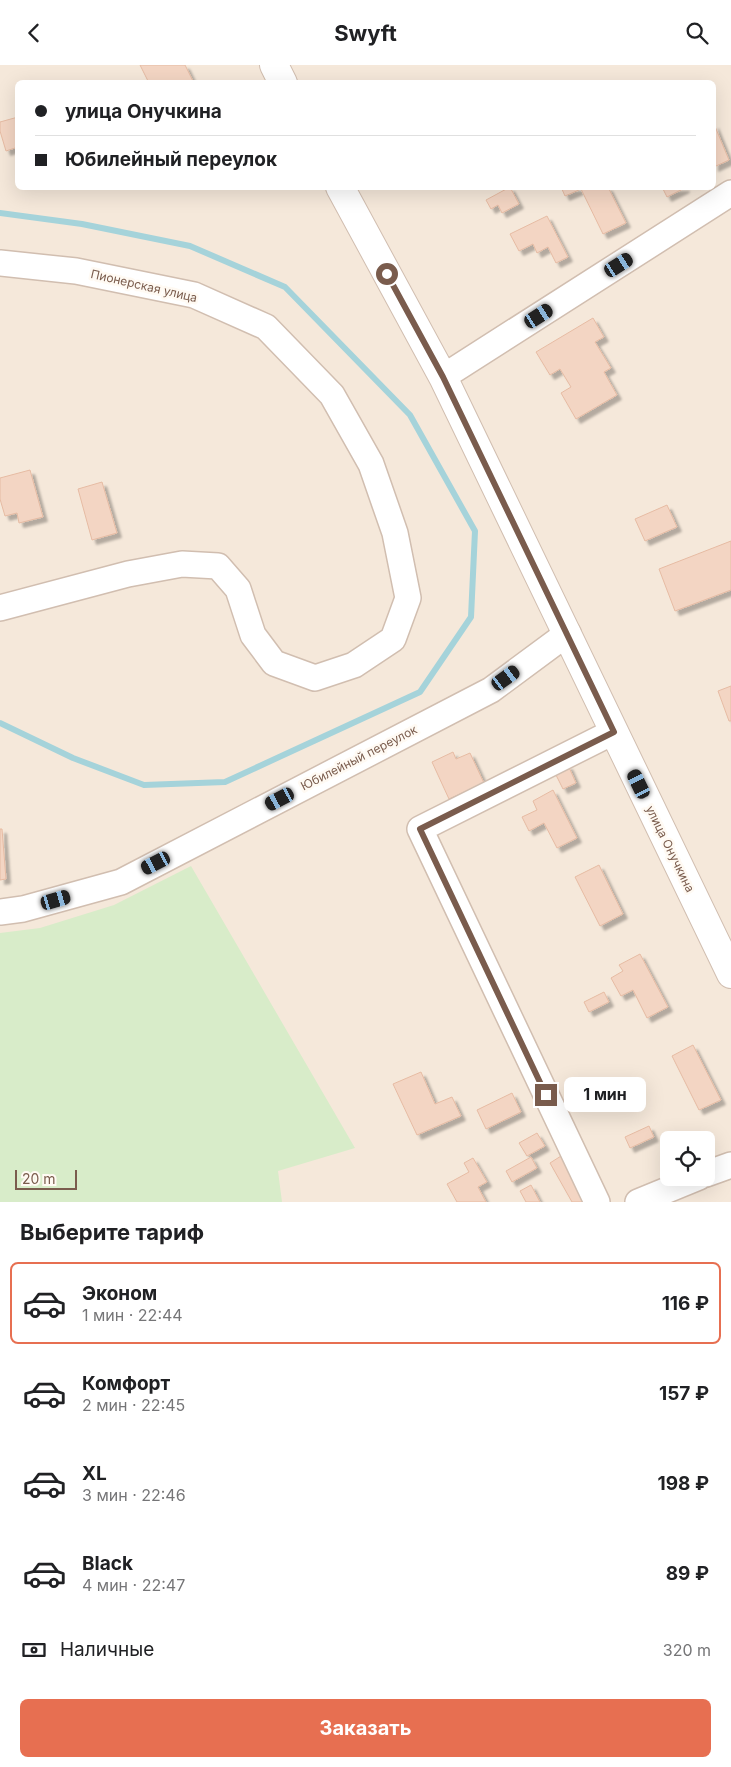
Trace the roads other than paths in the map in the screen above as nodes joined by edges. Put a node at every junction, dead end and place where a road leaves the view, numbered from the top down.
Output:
1 (274, 65) edge
2 (282, 80) edge
3 (342, 190) edge
4 (731, 193) edge
5 (0, 263) edge
6 (443, 377) junction
7 (0, 609) edge
8 (568, 633) junction
9 (614, 732) junction
10 (0, 912) edge
11 (731, 974) edge
12 (731, 1165) edge
13 (715, 1171) edge
14 (677, 1186) edge
15 (597, 1202) edge
16 (638, 1202) edge

1 - 2 street
3 - 6 street, улица Онучкина
4 - 6 street
5 - 7 street, Пионерская улица
6 - 8 street, улица Онучкина
8 - 9 street, улица Онучкина
8 - 10 street, Юбилейный переулок
9 - 11 street, улица Онучкина
9 - 15 street
12 - 13 street
14 - 16 street

